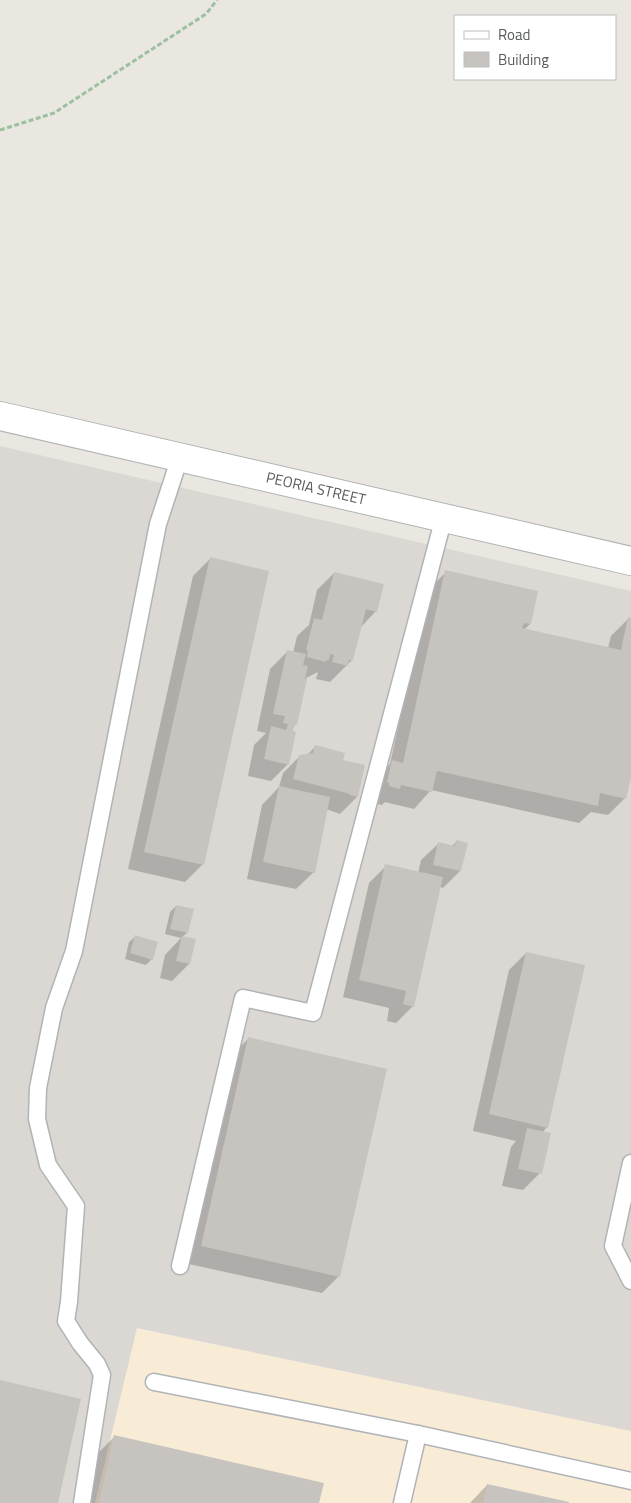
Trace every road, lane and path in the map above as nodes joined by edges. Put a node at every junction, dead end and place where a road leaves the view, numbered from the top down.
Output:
1 (217, 0) edge
2 (0, 130) edge
3 (0, 416) edge
4 (180, 457) junction
5 (444, 517) junction
6 (631, 561) edge
7 (631, 1163) edge
8 (180, 1266) dead end
9 (631, 1281) edge
10 (154, 1382) dead end
11 (418, 1434) junction
12 (631, 1481) edge
13 (82, 1503) edge
14 (402, 1503) edge

1 - 2 path
3 - 4 street, PEORIA STREET
4 - 5 street, PEORIA STREET
4 - 13 lane
5 - 6 street, PEORIA STREET
5 - 8 lane
7 - 9 lane
10 - 11 lane
11 - 12 lane
11 - 14 lane

